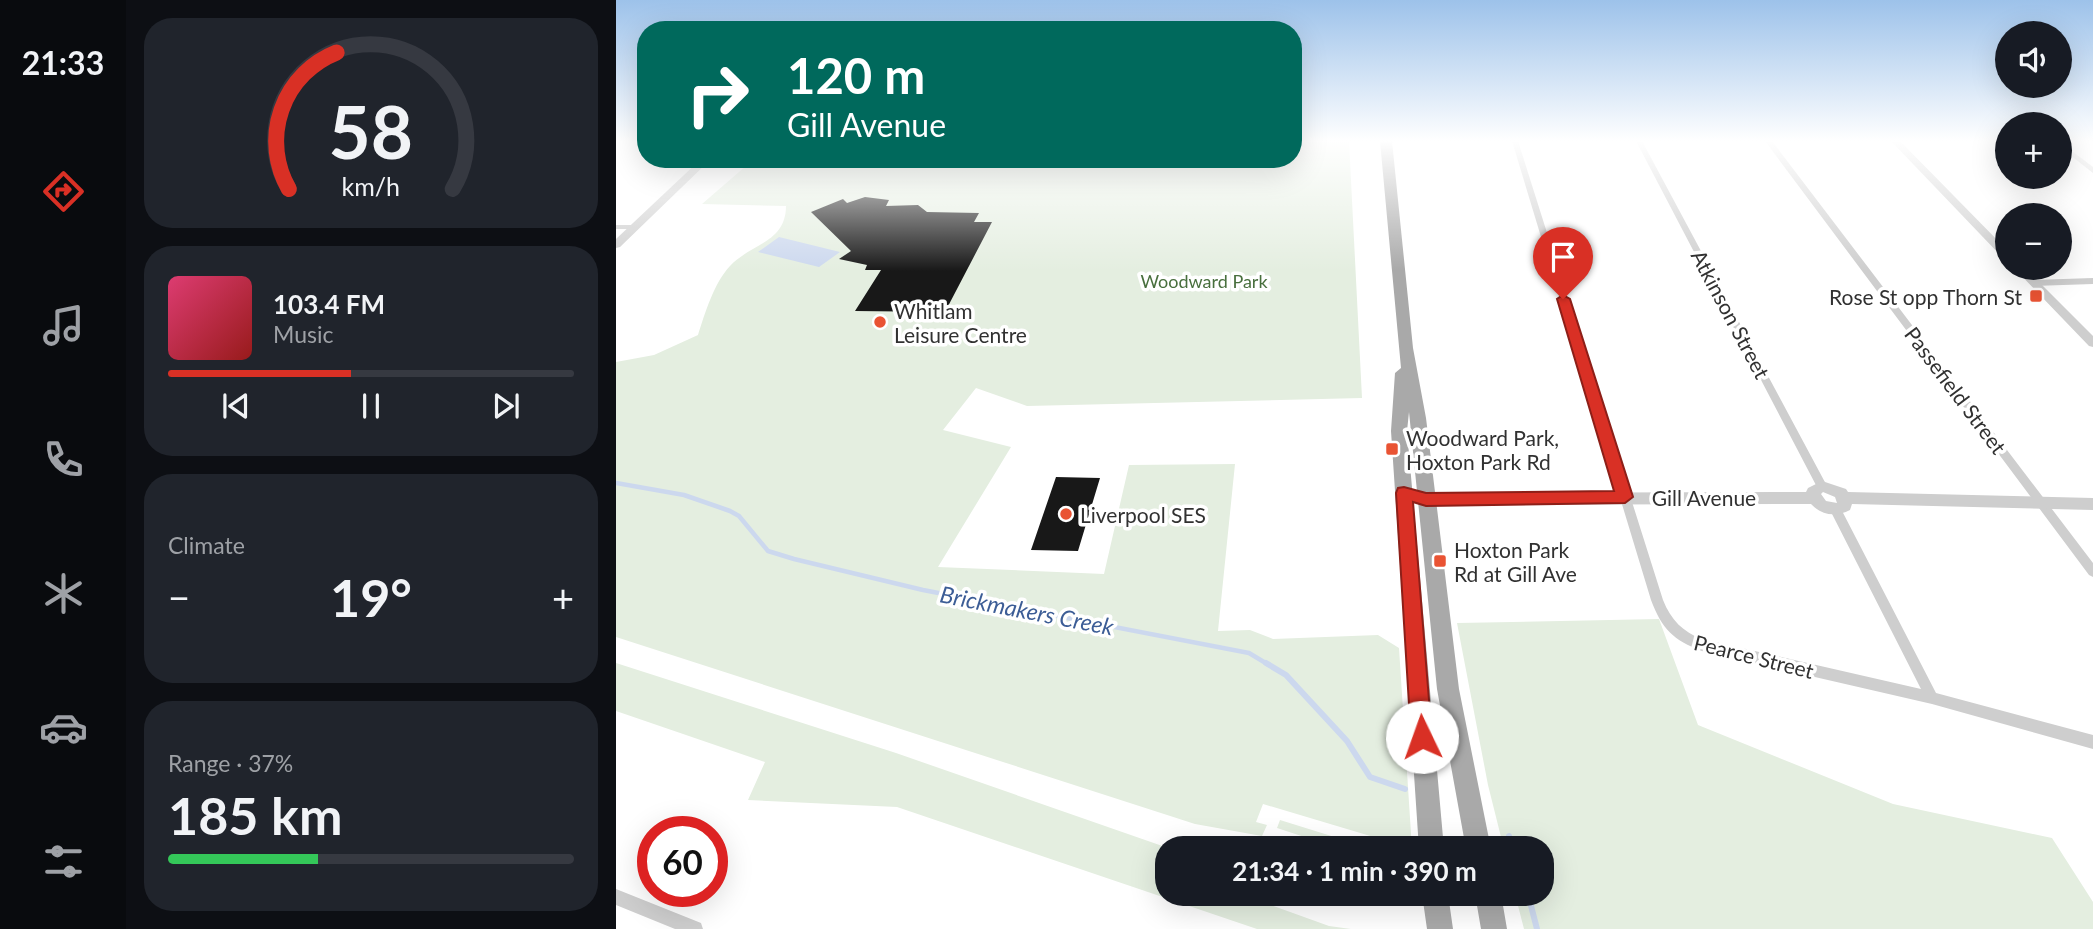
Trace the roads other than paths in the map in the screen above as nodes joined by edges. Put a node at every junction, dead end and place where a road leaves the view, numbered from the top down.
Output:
1 (681, 184) edge
2 (1390, 184) edge
3 (1528, 184) edge
4 (1661, 184) edge
5 (1801, 184) edge
6 (1937, 184) edge
7 (616, 227) edge
8 (636, 227) junction
9 (1995, 244) edge
10 (616, 245) edge
11 (2093, 281) edge
12 (2033, 282) joint
13 (2093, 343) edge
14 (1818, 492) junction
15 (1625, 497) junction
16 (1411, 499) junction
17 (2040, 503) junction
18 (1840, 504) junction
19 (2093, 504) edge
20 (2093, 572) edge
21 (1932, 698) junction
22 (2093, 742) edge
23 (1431, 836) edge
24 (1476, 836) edge
25 (616, 897) edge
26 (1437, 906) edge
27 (1490, 906) edge
28 (695, 929) edge
29 (1440, 929) edge
30 (1494, 929) edge

1 - 8 street
2 - 16 main road
3 - 15 street, Pearce Street
4 - 14 street, Atkinson Street
5 - 17 street, Passefield Street
6 - 9 street
7 - 8 street
8 - 10 street
11 - 12 street
12 - 13 street
14 - 15 street, Gill Avenue
14 - 18 street
15 - 16 street, Gill Avenue
15 - 21 street, Pearce Street
16 - 23 main road
16 - 24 main road
17 - 18 street
17 - 19 street
17 - 20 street, Passefield Street
18 - 21 street
21 - 22 street, Pearce Street
25 - 28 street
26 - 29 main road
27 - 30 main road

